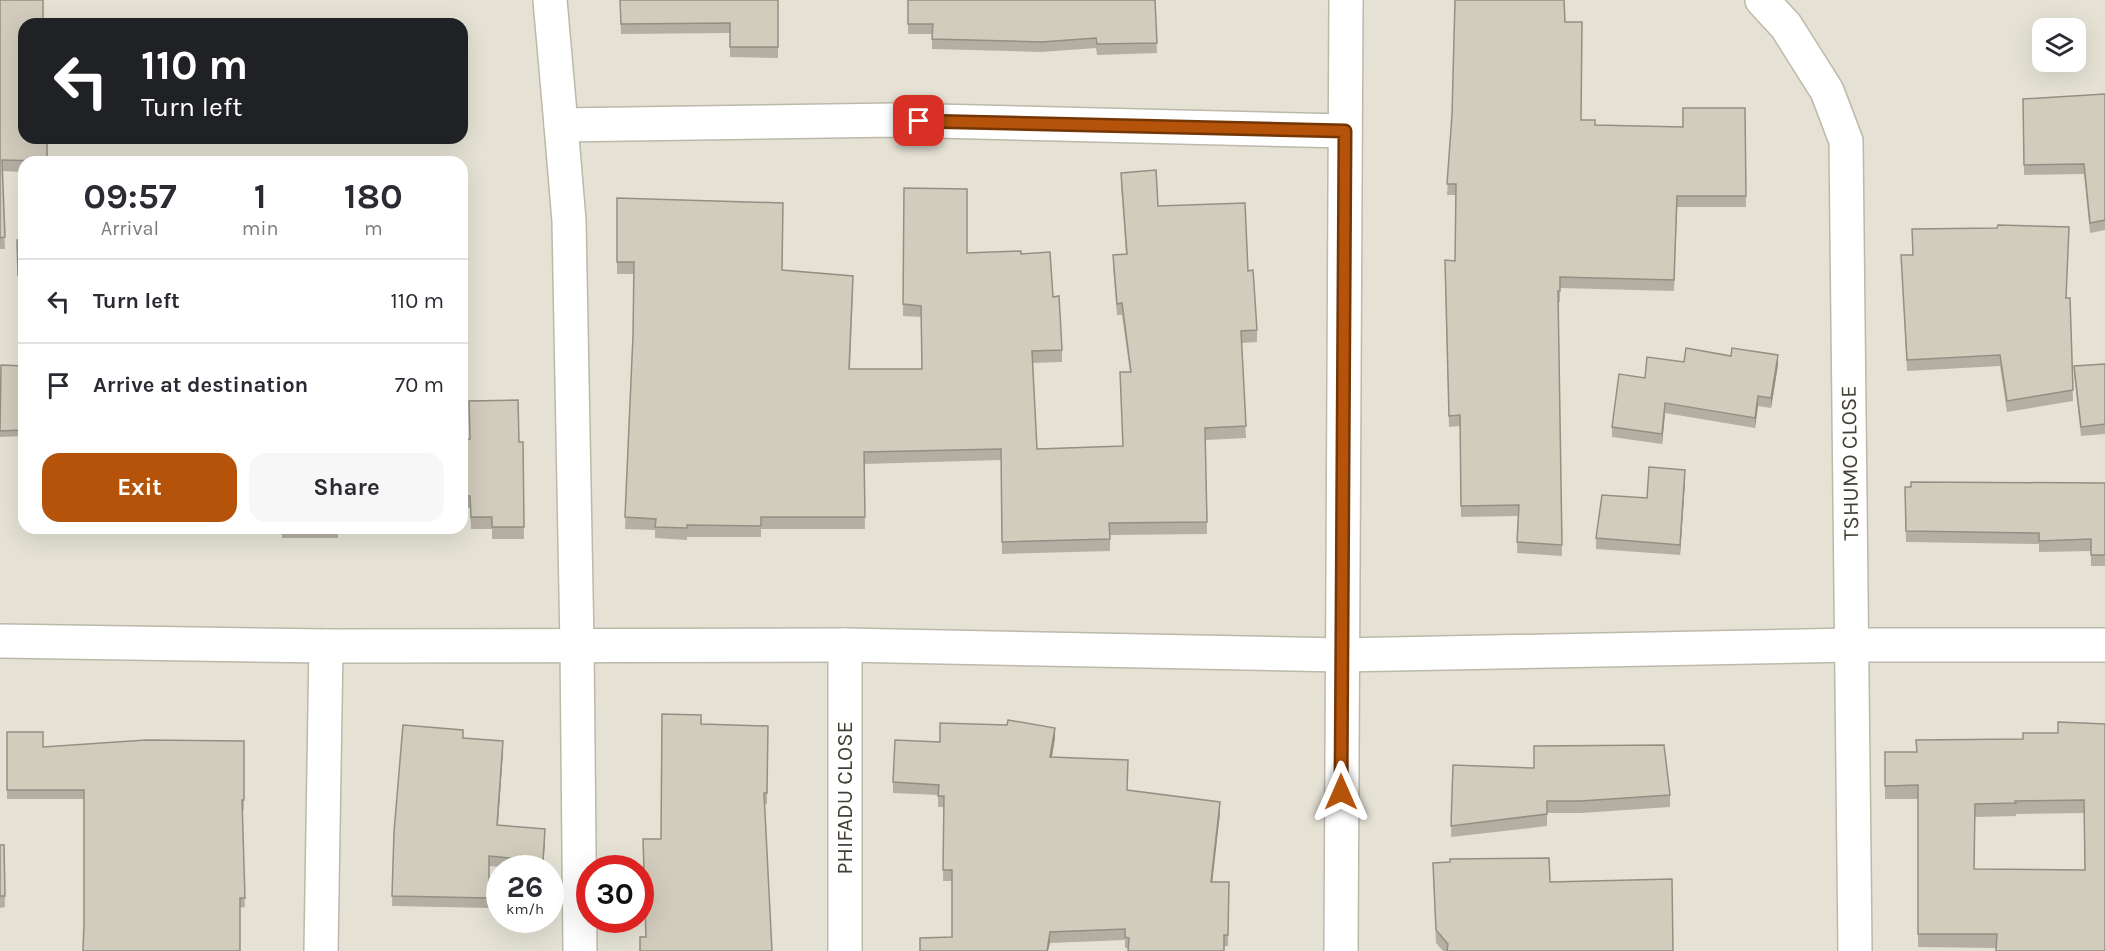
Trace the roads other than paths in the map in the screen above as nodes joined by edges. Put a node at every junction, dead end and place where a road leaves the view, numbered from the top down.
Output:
1 (550, 0) edge
2 (1346, 0) edge
3 (1762, 0) edge
4 (561, 125) junction
5 (1345, 131) junction
6 (0, 641) edge
7 (577, 645) junction
8 (845, 645) junction
9 (1851, 645) junction
10 (2105, 645) edge
11 (326, 646) junction
12 (1341, 655) junction
13 (321, 951) edge
14 (580, 951) edge
15 (845, 951) edge
16 (1341, 951) edge
17 (1855, 951) edge

1 - 4 street
2 - 5 street
3 - 9 street, TSHUMO CLOSE
4 - 5 street
4 - 7 street
5 - 12 street
6 - 11 street
7 - 8 street
7 - 11 street
7 - 14 street
8 - 12 street
8 - 15 street, PHIFADU CLOSE
9 - 10 street
9 - 12 street
9 - 17 street, TSHUMO CLOSE
11 - 13 street
12 - 16 street

